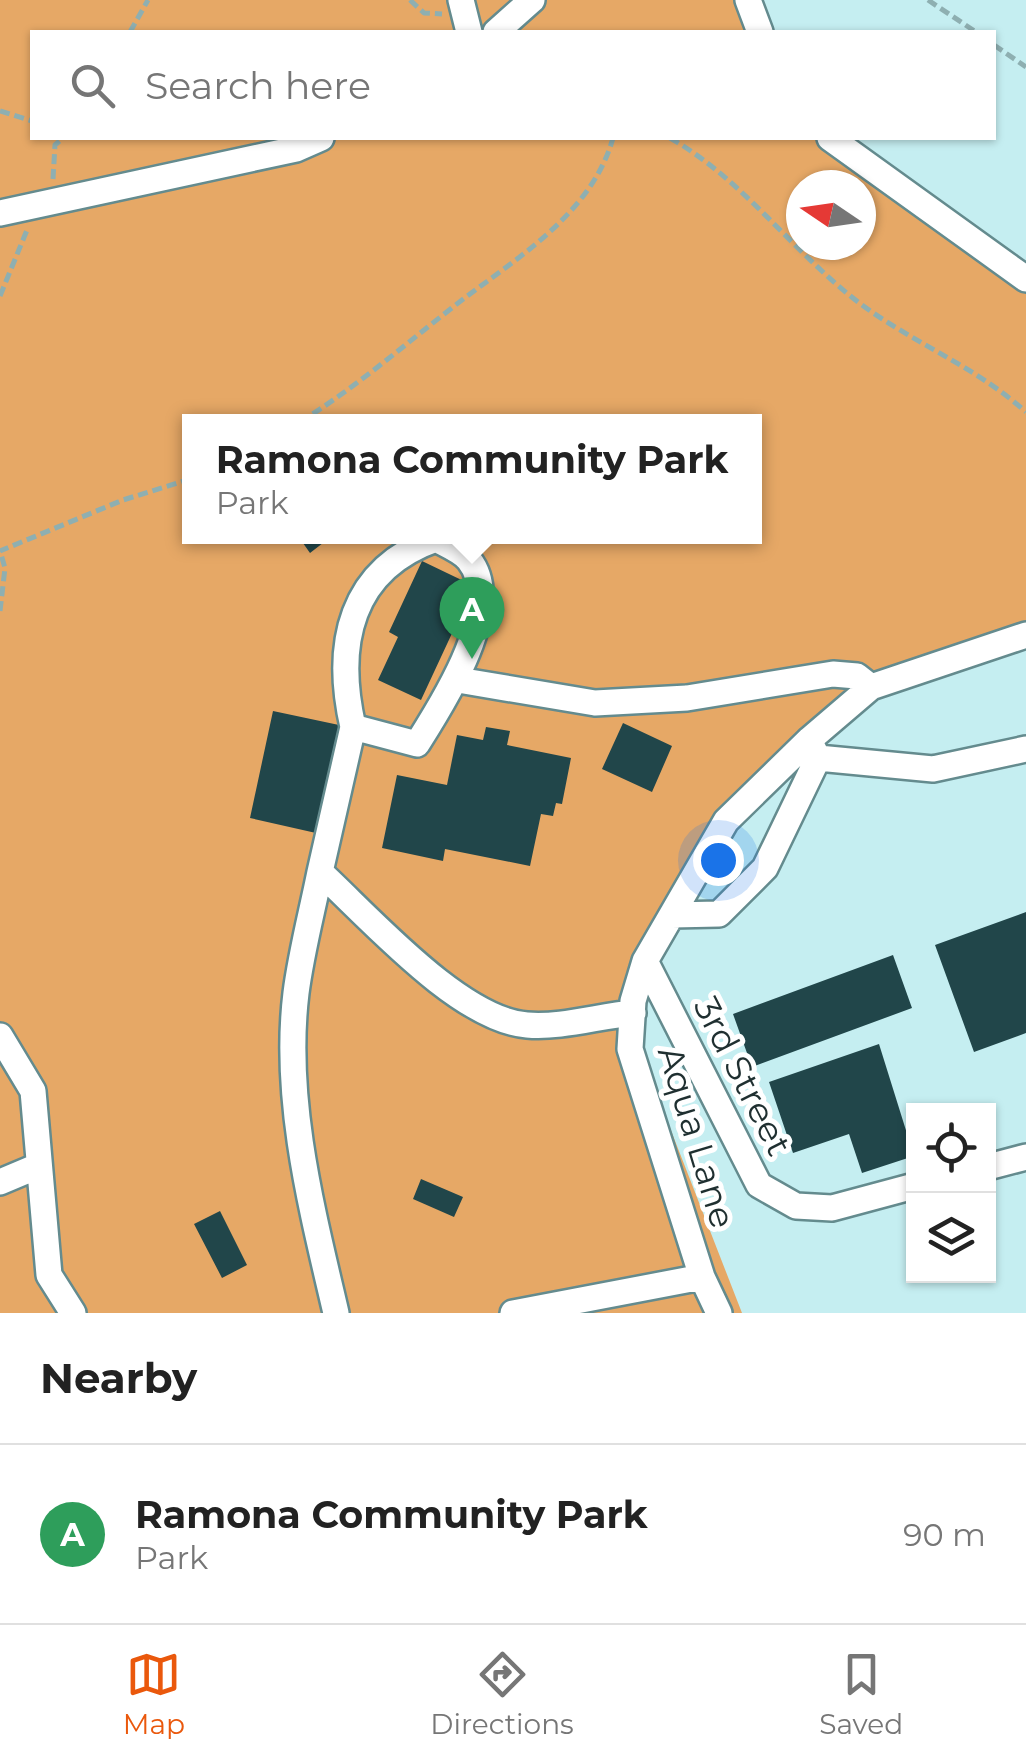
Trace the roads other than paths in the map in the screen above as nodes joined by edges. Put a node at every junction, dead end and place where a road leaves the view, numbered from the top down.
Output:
1 (532, 0) edge
2 (748, 0) edge
3 (498, 30) edge
4 (759, 30) edge
5 (316, 140) edge
6 (833, 140) edge
7 (0, 212) edge
8 (1026, 278) edge
9 (422, 544) edge
10 (448, 544) edge
11 (1026, 635) edge
12 (458, 680) junction
13 (871, 687) junction
14 (353, 727) junction
15 (813, 749) junction
16 (1026, 749) edge
17 (320, 872) junction
18 (672, 915) junction
19 (645, 961) junction
20 (633, 1013) junction
21 (0, 1036) edge
22 (1026, 1157) edge
23 (996, 1165) edge
24 (38, 1166) junction
25 (0, 1182) edge
26 (906, 1188) edge
27 (702, 1277) junction
28 (73, 1313) edge
29 (336, 1313) edge
30 (512, 1313) edge
31 (719, 1313) edge

1 - 3 street
2 - 4 street
5 - 7 street
6 - 8 street
9 - 14 street
10 - 12 street
11 - 13 street, Aqua Lane
12 - 13 street
12 - 14 street
13 - 15 street, Aqua Lane
14 - 17 street
15 - 16 street
15 - 18 street, Aqua Lane
15 - 18 street
17 - 20 street
17 - 29 street
18 - 19 street, Aqua Lane
19 - 20 street, Aqua Lane
19 - 26 street, 3rd Street
20 - 27 street, Aqua Lane
21 - 24 street
22 - 23 street
24 - 25 street
24 - 28 street
27 - 30 street
27 - 31 street, Aqua Lane

